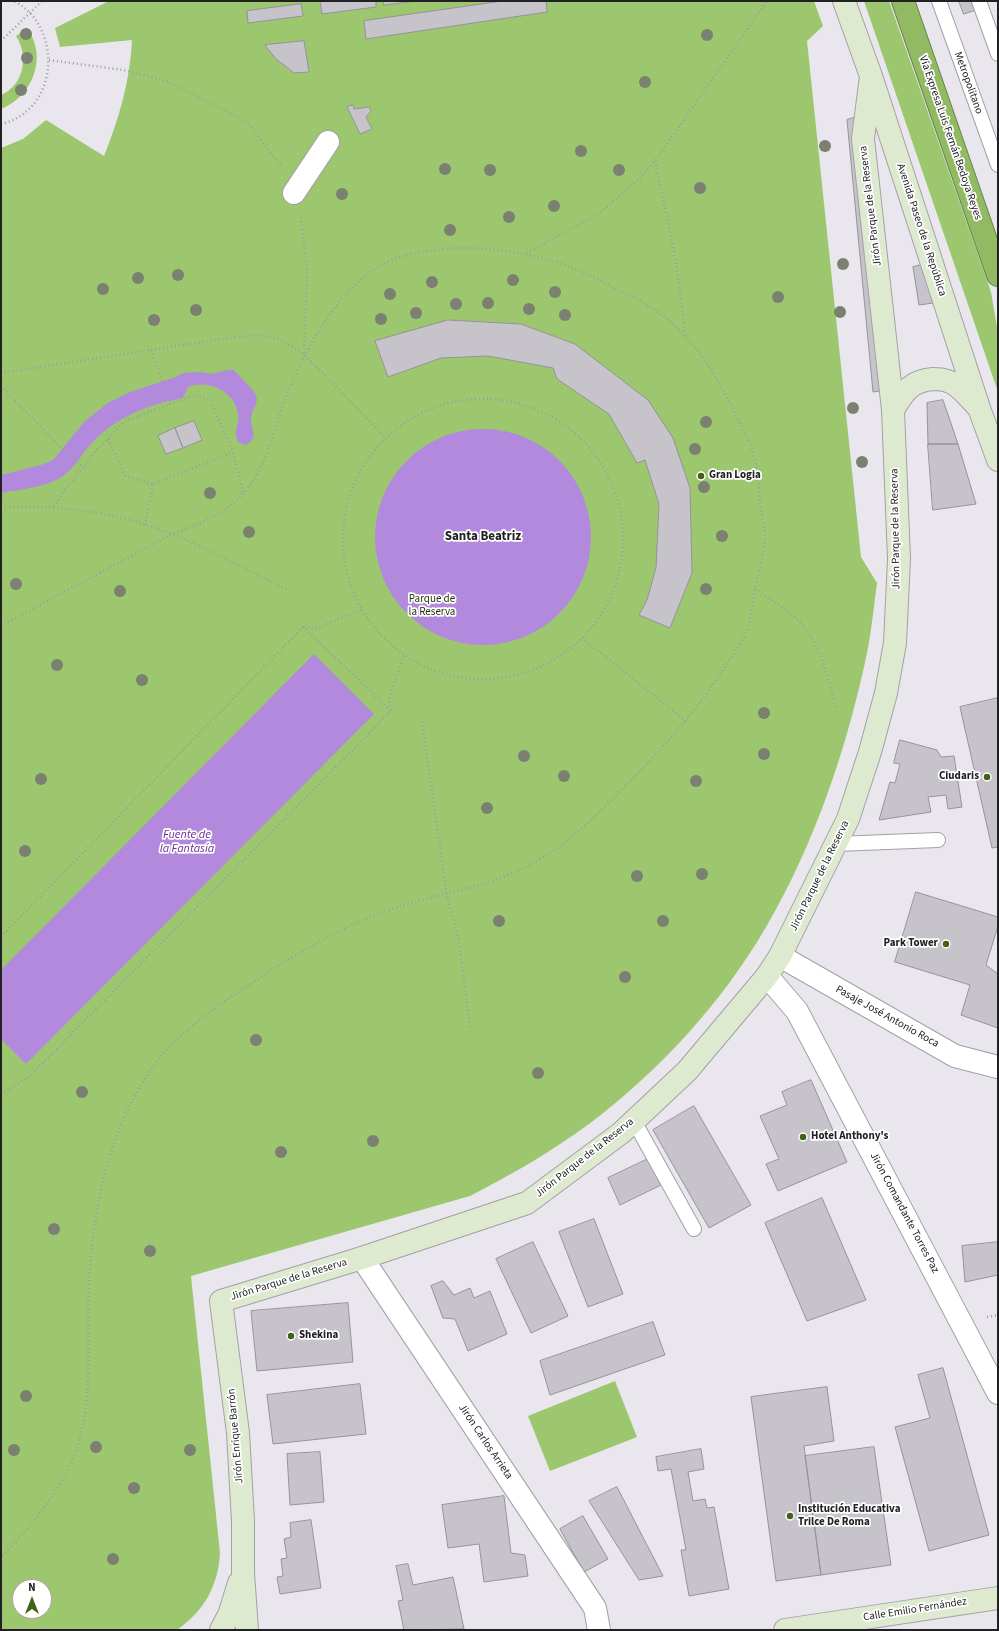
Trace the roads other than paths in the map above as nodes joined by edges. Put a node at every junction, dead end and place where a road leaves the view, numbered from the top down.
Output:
1 (844, 1) edge
2 (903, 1) edge
3 (939, 1) edge
4 (979, 1) edge
5 (998, 54) edge
6 (871, 76) junction
7 (328, 142) dead end
8 (998, 165) edge
9 (294, 193) road end
10 (998, 275) edge
11 (979, 408) junction
12 (893, 410) junction
13 (998, 460) edge
14 (938, 840) dead end
15 (836, 844) junction
16 (780, 956) junction
17 (767, 976) junction
18 (998, 1067) edge
19 (634, 1121) junction
20 (694, 1229) dead end
21 (362, 1258) junction
22 (221, 1300) joint
23 (998, 1393) edge
24 (242, 1573) junction
25 (998, 1598) edge
26 (221, 1630) edge
27 (247, 1630) edge
28 (599, 1630) edge
29 (785, 1630) edge

1 - 6 street, Avenida Paseo de la República
2 - 10 highway, Vía Expresa Luis Fernán Bedoya Reyes
3 - 8 lane, Metropolitano
4 - 5 lane
6 - 11 street, Avenida Paseo de la República
6 - 12 street, Jirón Parque de la Reserva
7 - 9 street
11 - 12 street
11 - 13 street, Avenida Paseo de la República
12 - 15 street, Jirón Parque de la Reserva
14 - 15 lane
15 - 16 street, Jirón Parque de la Reserva
16 - 17 street, Jirón Parque de la Reserva
16 - 18 street, Pasaje José Antonio Roca
17 - 19 street, Jirón Parque de la Reserva
17 - 23 street, Jirón Comandante Torres Paz
19 - 20 lane
19 - 21 street, Jirón Parque de la Reserva
21 - 22 street, Jirón Parque de la Reserva
21 - 28 street, Jirón Carlos Arrieta
22 - 24 street, Jirón Enrique Barrón
24 - 26 street, Jirón Enrique Barrón
24 - 27 street, Jirón Enrique Barrón
25 - 29 street, Calle Emilio Fernández

